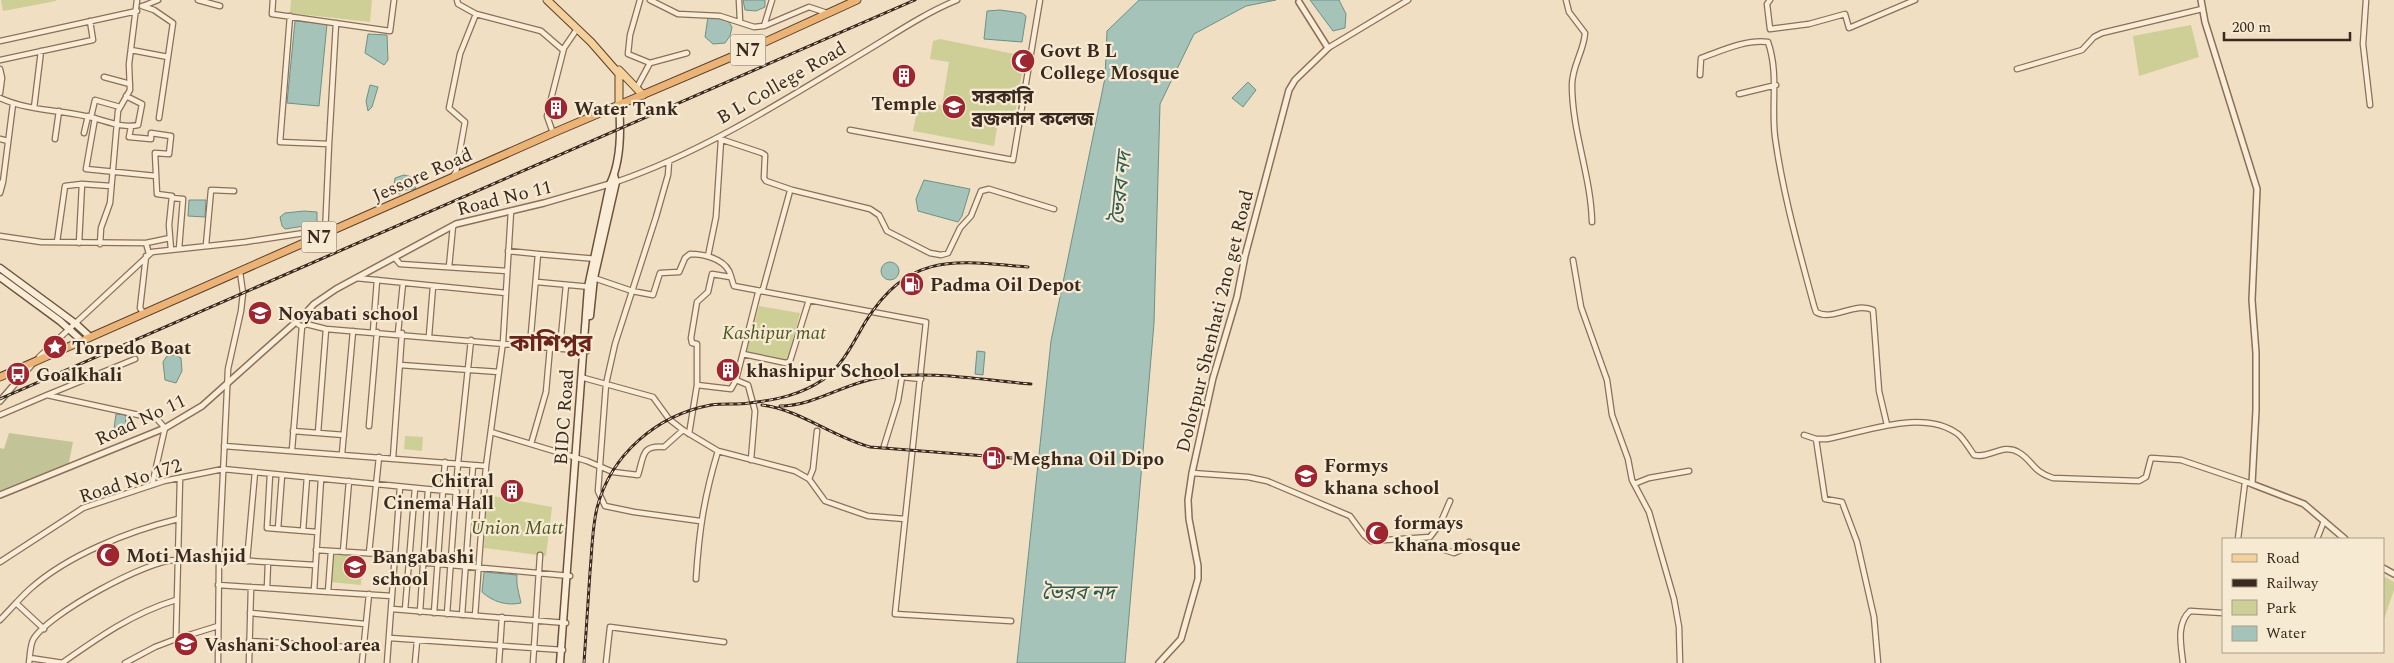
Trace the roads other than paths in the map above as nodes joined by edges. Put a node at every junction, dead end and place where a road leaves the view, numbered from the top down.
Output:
1 (137, 0) edge
2 (158, 0) edge
3 (198, 0) edge
4 (273, 0) edge
5 (394, 0) edge
6 (457, 0) edge
7 (547, 0) edge
8 (551, 0) edge
9 (640, 0) edge
10 (650, 0) edge
11 (740, 0) edge
12 (772, 0) edge
13 (810, 0) edge
14 (857, 0) edge
15 (957, 0) edge
16 (1040, 0) edge
17 (1408, 0) edge
18 (1566, 0) edge
19 (1770, 0) edge
20 (1915, 0) edge
21 (2201, 0) edge
22 (2366, 0) edge
23 (1299, 2) dead end
24 (220, 6) dead end
25 (810, 7) junction
26 (139, 9) junction
27 (2202, 9) junction
28 (827, 13) junction
29 (476, 14) junction
30 (290, 16) junction
31 (740, 21) junction
32 (90, 22) junction
33 (336, 23) junction
34 (764, 26) junction
35 (577, 29) junction
36 (0, 41) edge
37 (1328, 48) junction
38 (131, 50) junction
39 (563, 50) junction
40 (41, 51) junction
41 (687, 53) dead end
42 (168, 57) junction
43 (0, 60) edge
44 (650, 63) junction
45 (0, 69) edge
46 (2017, 69) dead end
47 (1700, 75) dead end
48 (104, 77) dead end
49 (1, 79) edge
50 (130, 84) junction
51 (1776, 85) junction
52 (636, 89) junction
53 (0, 93) edge
54 (1739, 94) dead end
55 (643, 95) junction
56 (126, 96) junction
57 (0, 98) edge
58 (13, 104) junction
59 (2370, 105) dead end
60 (619, 106) junction
61 (120, 107) junction
62 (34, 108) junction
63 (59, 112) junction
64 (91, 117) junction
65 (159, 118) dead end
66 (115, 124) junction
67 (130, 127) junction
68 (850, 130) dead end
69 (84, 133) dead end
70 (553, 133) junction
71 (714, 138) junction
72 (0, 139) edge
73 (55, 139) dead end
74 (8, 140) junction
75 (721, 140) junction
76 (329, 144) junction
77 (669, 162) junction
78 (113, 171) junction
79 (156, 176) junction
80 (451, 179) junction
81 (613, 180) junction
82 (1, 183) edge
83 (82, 184) junction
84 (111, 186) junction
85 (792, 190) junction
86 (234, 191) dead end
87 (0, 193) edge
88 (172, 198) junction
89 (1054, 209) dead end
90 (511, 211) junction
91 (1592, 222) dead end
92 (453, 226) junction
93 (0, 236) edge
94 (322, 236) junction
95 (170, 238) junction
96 (57, 242) junction
97 (78, 243) junction
98 (146, 243) junction
99 (100, 244) junction
100 (206, 245) junction
101 (179, 249) junction
102 (171, 250) junction
103 (508, 251) junction
104 (538, 254) junction
105 (148, 255) junction
106 (708, 256) junction
107 (395, 258) junction
108 (596, 259) junction
109 (1573, 260) dead end
110 (450, 267) junction
111 (0, 268) edge
112 (507, 271) junction
113 (240, 272) junction
114 (0, 277) edge
115 (730, 277) junction
116 (355, 278) junction
117 (594, 278) junction
118 (377, 280) junction
119 (537, 282) junction
120 (403, 283) junction
121 (433, 286) junction
122 (566, 286) junction
123 (590, 287) junction
124 (632, 291) junction
125 (760, 291) junction
126 (506, 293) junction
127 (809, 300) junction
128 (144, 314) junction
129 (303, 316) junction
130 (297, 321) junction
131 (76, 324) junction
132 (304, 325) junction
133 (69, 328) junction
134 (326, 329) junction
135 (353, 331) junction
136 (375, 332) junction
137 (400, 333) junction
138 (428, 336) junction
139 (90, 337) junction
140 (471, 340) junction
141 (82, 341) junction
142 (503, 342) junction
143 (530, 345) junction
144 (550, 346) junction
145 (560, 348) junction
146 (585, 351) junction
147 (743, 354) junction
148 (135, 359) dead end
149 (36, 361) junction
150 (400, 364) junction
151 (469, 370) junction
152 (499, 372) junction
153 (0, 377) edge
154 (584, 378) junction
155 (921, 379) junction
156 (736, 380) junction
157 (228, 382) junction
158 (606, 384) junction
159 (697, 385) junction
160 (47, 395) junction
161 (0, 401) edge
162 (0, 415) edge
163 (1887, 425) junction
164 (369, 426) dead end
165 (165, 428) junction
166 (683, 430) junction
167 (293, 431) junction
168 (817, 431) dead end
169 (491, 432) junction
170 (318, 433) junction
171 (689, 434) junction
172 (344, 435) junction
173 (1804, 435) dead end
174 (1816, 439) junction
175 (531, 444) junction
176 (224, 446) junction
177 (884, 446) dead end
178 (292, 450) junction
179 (718, 451) junction
180 (342, 454) junction
181 (379, 457) junction
182 (393, 458) junction
183 (577, 459) junction
184 (751, 460) junction
185 (445, 462) junction
186 (458, 463) junction
187 (473, 465) junction
188 (486, 466) junction
189 (600, 466) junction
190 (223, 469) junction
191 (1690, 471) dead end
192 (255, 472) junction
193 (1192, 473) junction
194 (270, 474) junction
195 (282, 475) junction
196 (307, 477) junction
197 (180, 478) junction
198 (321, 479) junction
199 (809, 479) junction
200 (349, 482) junction
201 (2245, 482) junction
202 (375, 484) junction
203 (1634, 484) junction
204 (2252, 484) junction
205 (152, 485) junction
206 (400, 487) junction
207 (415, 488) junction
208 (428, 490) junction
209 (444, 491) junction
210 (456, 492) junction
211 (0, 495) edge
212 (1450, 501) dead end
213 (178, 519) junction
214 (905, 519) junction
215 (700, 521) junction
216 (2324, 522) junction
217 (278, 529) junction
218 (303, 532) junction
219 (317, 532) junction
220 (2238, 538) edge
221 (2317, 538) edge
222 (2344, 538) edge
223 (1413, 539) junction
224 (1469, 542) dead end
225 (316, 550) junction
226 (331, 551) junction
227 (343, 552) junction
228 (369, 553) junction
229 (540, 555) dead end
230 (396, 558) junction
231 (219, 559) junction
232 (177, 560) junction
233 (248, 561) junction
234 (0, 562) edge
235 (268, 562) junction
236 (410, 562) junction
237 (423, 563) junction
238 (438, 564) junction
239 (315, 565) junction
240 (452, 565) junction
241 (465, 566) junction
242 (480, 568) junction
243 (538, 573) junction
244 (568, 576) junction
245 (696, 579) dead end
246 (218, 585) junction
247 (251, 587) junction
248 (267, 588) junction
249 (314, 591) junction
250 (328, 592) junction
251 (369, 594) junction
252 (392, 596) junction
253 (176, 600) junction
254 (16, 603) junction
255 (392, 610) junction
256 (405, 610) junction
257 (420, 612) junction
258 (434, 612) junction
259 (250, 613) junction
260 (2222, 613) edge
261 (447, 614) junction
262 (462, 615) junction
263 (475, 616) junction
264 (502, 618) junction
265 (0, 620) edge
266 (536, 620) junction
267 (1011, 621) dead end
268 (564, 623) junction
269 (365, 624) junction
270 (218, 626) junction
271 (44, 629) junction
272 (390, 638) junction
273 (176, 639) junction
274 (249, 641) junction
275 (416, 641) dead end
276 (724, 642) dead end
277 (500, 646) junction
278 (363, 648) junction
279 (534, 648) junction
280 (562, 650) junction
281 (30, 660) edge
282 (63, 663) edge
283 (125, 663) edge
284 (218, 663) edge
285 (249, 663) edge
286 (362, 663) edge
287 (387, 663) edge
288 (415, 663) edge
289 (499, 663) edge
290 (533, 663) edge
291 (561, 663) edge
292 (606, 663) edge
293 (1159, 663) edge
294 (1680, 663) edge
295 (1878, 663) edge
296 (2183, 663) edge

1 - 26 street
2 - 26 street
3 - 24 street
4 - 30 street
5 - 33 street
6 - 29 street
7 - 35 main road
8 - 52 main road
9 - 44 street
10 - 31 street
11 - 31 street
12 - 34 street
13 - 25 street
14 - 28 highway, Jessore Road / N7
15 - 71 street, B L College Road
16 - 68 street
17 - 37 street
18 - 91 street
19 - 20 street
21 - 27 street
22 - 59 street
23 - 37 street
25 - 28 street
25 - 34 street
26 - 32 street
26 - 38 street
26 - 42 street
27 - 46 street
27 - 204 street
28 - 55 highway, Jessore Road / N7
29 - 39 street
29 - 80 street
30 - 33 street
30 - 76 street
31 - 34 street
32 - 36 street
32 - 40 street
33 - 76 street
35 - 39 street
35 - 60 main road
37 - 193 street, Dolotpur Shenhati 2no get Road
38 - 42 street
38 - 50 street
39 - 70 street
40 - 43 street
40 - 62 street
41 - 44 street
42 - 65 street
44 - 52 street
45 - 49 street
47 - 51 street
48 - 50 street
49 - 53 street
50 - 56 street
51 - 54 street
51 - 163 street
52 - 55 main road
55 - 60 highway, Jessore Road / N7
56 - 61 street
56 - 67 street
57 - 58 street
58 - 62 street
58 - 74 street
60 - 70 highway, Jessore Road / N7
60 - 81 main road, BIDC Road
61 - 64 street
61 - 66 street
62 - 63 street
63 - 64 street
63 - 73 street
64 - 66 street
64 - 69 street
64 - 78 street
66 - 67 street
66 - 78 street
67 - 79 street
70 - 80 highway, Jessore Road / N7
71 - 75 street
71 - 77 street, B L College Road
72 - 74 street
74 - 82 street
75 - 85 street
75 - 106 street
76 - 94 street
77 - 81 street, B L College Road
77 - 124 street
78 - 79 street
78 - 84 street
79 - 88 street
80 - 94 highway, Jessore Road / N7
81 - 90 street, Road No 11
81 - 108 main road, BIDC Road
82 - 87 street
83 - 84 street
83 - 96 street
83 - 97 street
84 - 99 street
85 - 89 street
85 - 125 street
86 - 100 street
88 - 95 street
88 - 101 street
90 - 92 street, Road No 11
90 - 103 street
92 - 107 street, Road No 11
92 - 110 street
93 - 96 street
94 - 100 street
94 - 113 highway, Jessore Road / N7
95 - 98 street
95 - 102 street
96 - 97 street
97 - 99 street
98 - 99 street
98 - 105 street
100 - 101 street
101 - 102 street
102 - 105 street
103 - 104 street
103 - 112 street
104 - 108 street
104 - 119 street
105 - 128 street
105 - 131 street
106 - 115 street
106 - 124 street
107 - 110 street
107 - 116 street, Road No 11
108 - 117 main road, BIDC Road
108 - 123 main road, BIDC Road
109 - 203 street
110 - 112 street
111 - 131 main road
112 - 126 street
113 - 128 highway, Jessore Road / N7
113 - 157 street
114 - 133 main road
115 - 125 street
115 - 159 street
116 - 118 street
116 - 129 street, Road No 11
117 - 123 main road, BIDC Road
117 - 124 street
118 - 120 street
118 - 136 street
119 - 122 street
119 - 143 street
120 - 121 street
120 - 137 street
121 - 126 street
121 - 138 street
122 - 123 street
122 - 145 street
123 - 146 main road, BIDC Road
124 - 158 street
125 - 127 street
125 - 147 street
126 - 142 street
127 - 147 street
127 - 155 street
128 - 139 highway, Jessore Road / N7
129 - 130 street
129 - 132 street
130 - 132 street
130 - 157 street, Road No 11
131 - 133 street
131 - 139 main road
132 - 134 street
132 - 167 street
133 - 141 main road
133 - 149 street
134 - 135 street
134 - 170 street
135 - 136 street
135 - 172 street
136 - 137 street
136 - 164 street
137 - 138 street
137 - 150 street
138 - 140 street
139 - 141 highway, Jessore Road / N7
140 - 142 street
140 - 151 street
141 - 149 highway, Jessore Road / N7
142 - 143 street
142 - 152 street
143 - 144 street
144 - 145 street
144 - 175 street
145 - 146 street
146 - 154 main road, BIDC Road
146 - 183 main road, BIDC Road
147 - 156 street
148 - 160 street
149 - 153 highway, Jessore Road / N7
149 - 161 street
150 - 151 street
150 - 182 street
151 - 152 street
151 - 186 street
152 - 169 street
154 - 158 street
154 - 183 main road, BIDC Road
155 - 177 street
155 - 214 street
156 - 159 street
156 - 184 street
157 - 165 street, Road No 11
157 - 176 street
158 - 166 street
158 - 189 street
159 - 171 street
160 - 162 street
160 - 165 street
163 - 174 street
163 - 201 street
165 - 205 street
165 - 211 street, Road No 11
166 - 171 street
166 - 189 street
167 - 170 street
167 - 178 street
168 - 199 street
169 - 175 street
169 - 188 street
170 - 172 street
171 - 179 street
172 - 180 street
173 - 174 street
174 - 295 street
175 - 183 street
176 - 178 street
176 - 190 street
178 - 180 street
179 - 184 street
179 - 215 street
180 - 181 street
181 - 182 street
181 - 202 street
182 - 185 street
183 - 189 street
183 - 244 main road, BIDC Road
184 - 199 street
185 - 186 street
185 - 209 street
186 - 187 street
186 - 210 street
187 - 188 street
187 - 241 street
188 - 242 street
189 - 215 street
190 - 192 street, Road No 172
190 - 197 street, Road No 172
190 - 231 street
191 - 203 street
192 - 194 street, Road No 172
192 - 233 street
193 - 223 street
193 - 293 street, Dolotpur Shenhati 2no get Road
194 - 195 street, Road No 172
194 - 217 street
195 - 196 street, Road No 172
195 - 217 street
196 - 198 street, Road No 172
196 - 218 street
197 - 205 street, Road No 172
197 - 213 street
198 - 200 street, Road No 172
198 - 219 street
199 - 214 street
200 - 202 street, Road No 172
200 - 227 street
201 - 204 street
201 - 220 street
202 - 206 street, Road No 172
202 - 228 street
203 - 294 street
204 - 216 street
205 - 234 street, Road No 172
206 - 207 street, Road No 172
206 - 230 street
207 - 208 street, Road No 172
207 - 236 street
208 - 209 street, Road No 172
208 - 237 street
209 - 210 street, Road No 172
209 - 238 street
210 - 240 street
212 - 223 street
213 - 232 street
213 - 254 street
214 - 267 street
215 - 245 street
216 - 221 street
216 - 222 street
217 - 218 street
218 - 219 street
219 - 225 street
223 - 224 street
225 - 226 street
225 - 239 street
226 - 227 street
226 - 250 street
227 - 228 street
228 - 230 street
229 - 243 street
230 - 236 street
230 - 252 street
231 - 233 street
231 - 246 street
232 - 253 street
232 - 271 street
233 - 235 street
235 - 239 street
235 - 248 street
236 - 237 street
236 - 256 street
237 - 238 street
237 - 257 street
238 - 240 street
238 - 258 street
239 - 249 street
240 - 241 street
240 - 261 street
241 - 242 street
241 - 262 street
242 - 243 street
242 - 263 street
243 - 244 street
243 - 266 street
244 - 268 main road, BIDC Road
246 - 247 street
246 - 270 street
247 - 248 street
247 - 259 street
248 - 249 street
249 - 250 street
250 - 251 street
251 - 252 street
251 - 269 street
252 - 255 street
253 - 273 street
253 - 282 street
254 - 265 street
254 - 271 street
255 - 256 street
255 - 272 street
256 - 257 street
257 - 258 street
258 - 261 street
259 - 269 street
259 - 274 street
260 - 296 street
261 - 262 street
262 - 263 street
263 - 264 street
264 - 266 street
264 - 277 street
266 - 268 street
266 - 279 street
268 - 280 main road, BIDC Road
269 - 278 street
270 - 273 street
270 - 284 street
271 - 281 street
272 - 277 street
272 - 287 street
273 - 283 street
274 - 278 street
274 - 285 street
275 - 288 street
276 - 292 street
277 - 279 street
277 - 289 street
278 - 286 street
279 - 280 street
279 - 290 street
280 - 291 main road, BIDC Road
281 - 282 street

